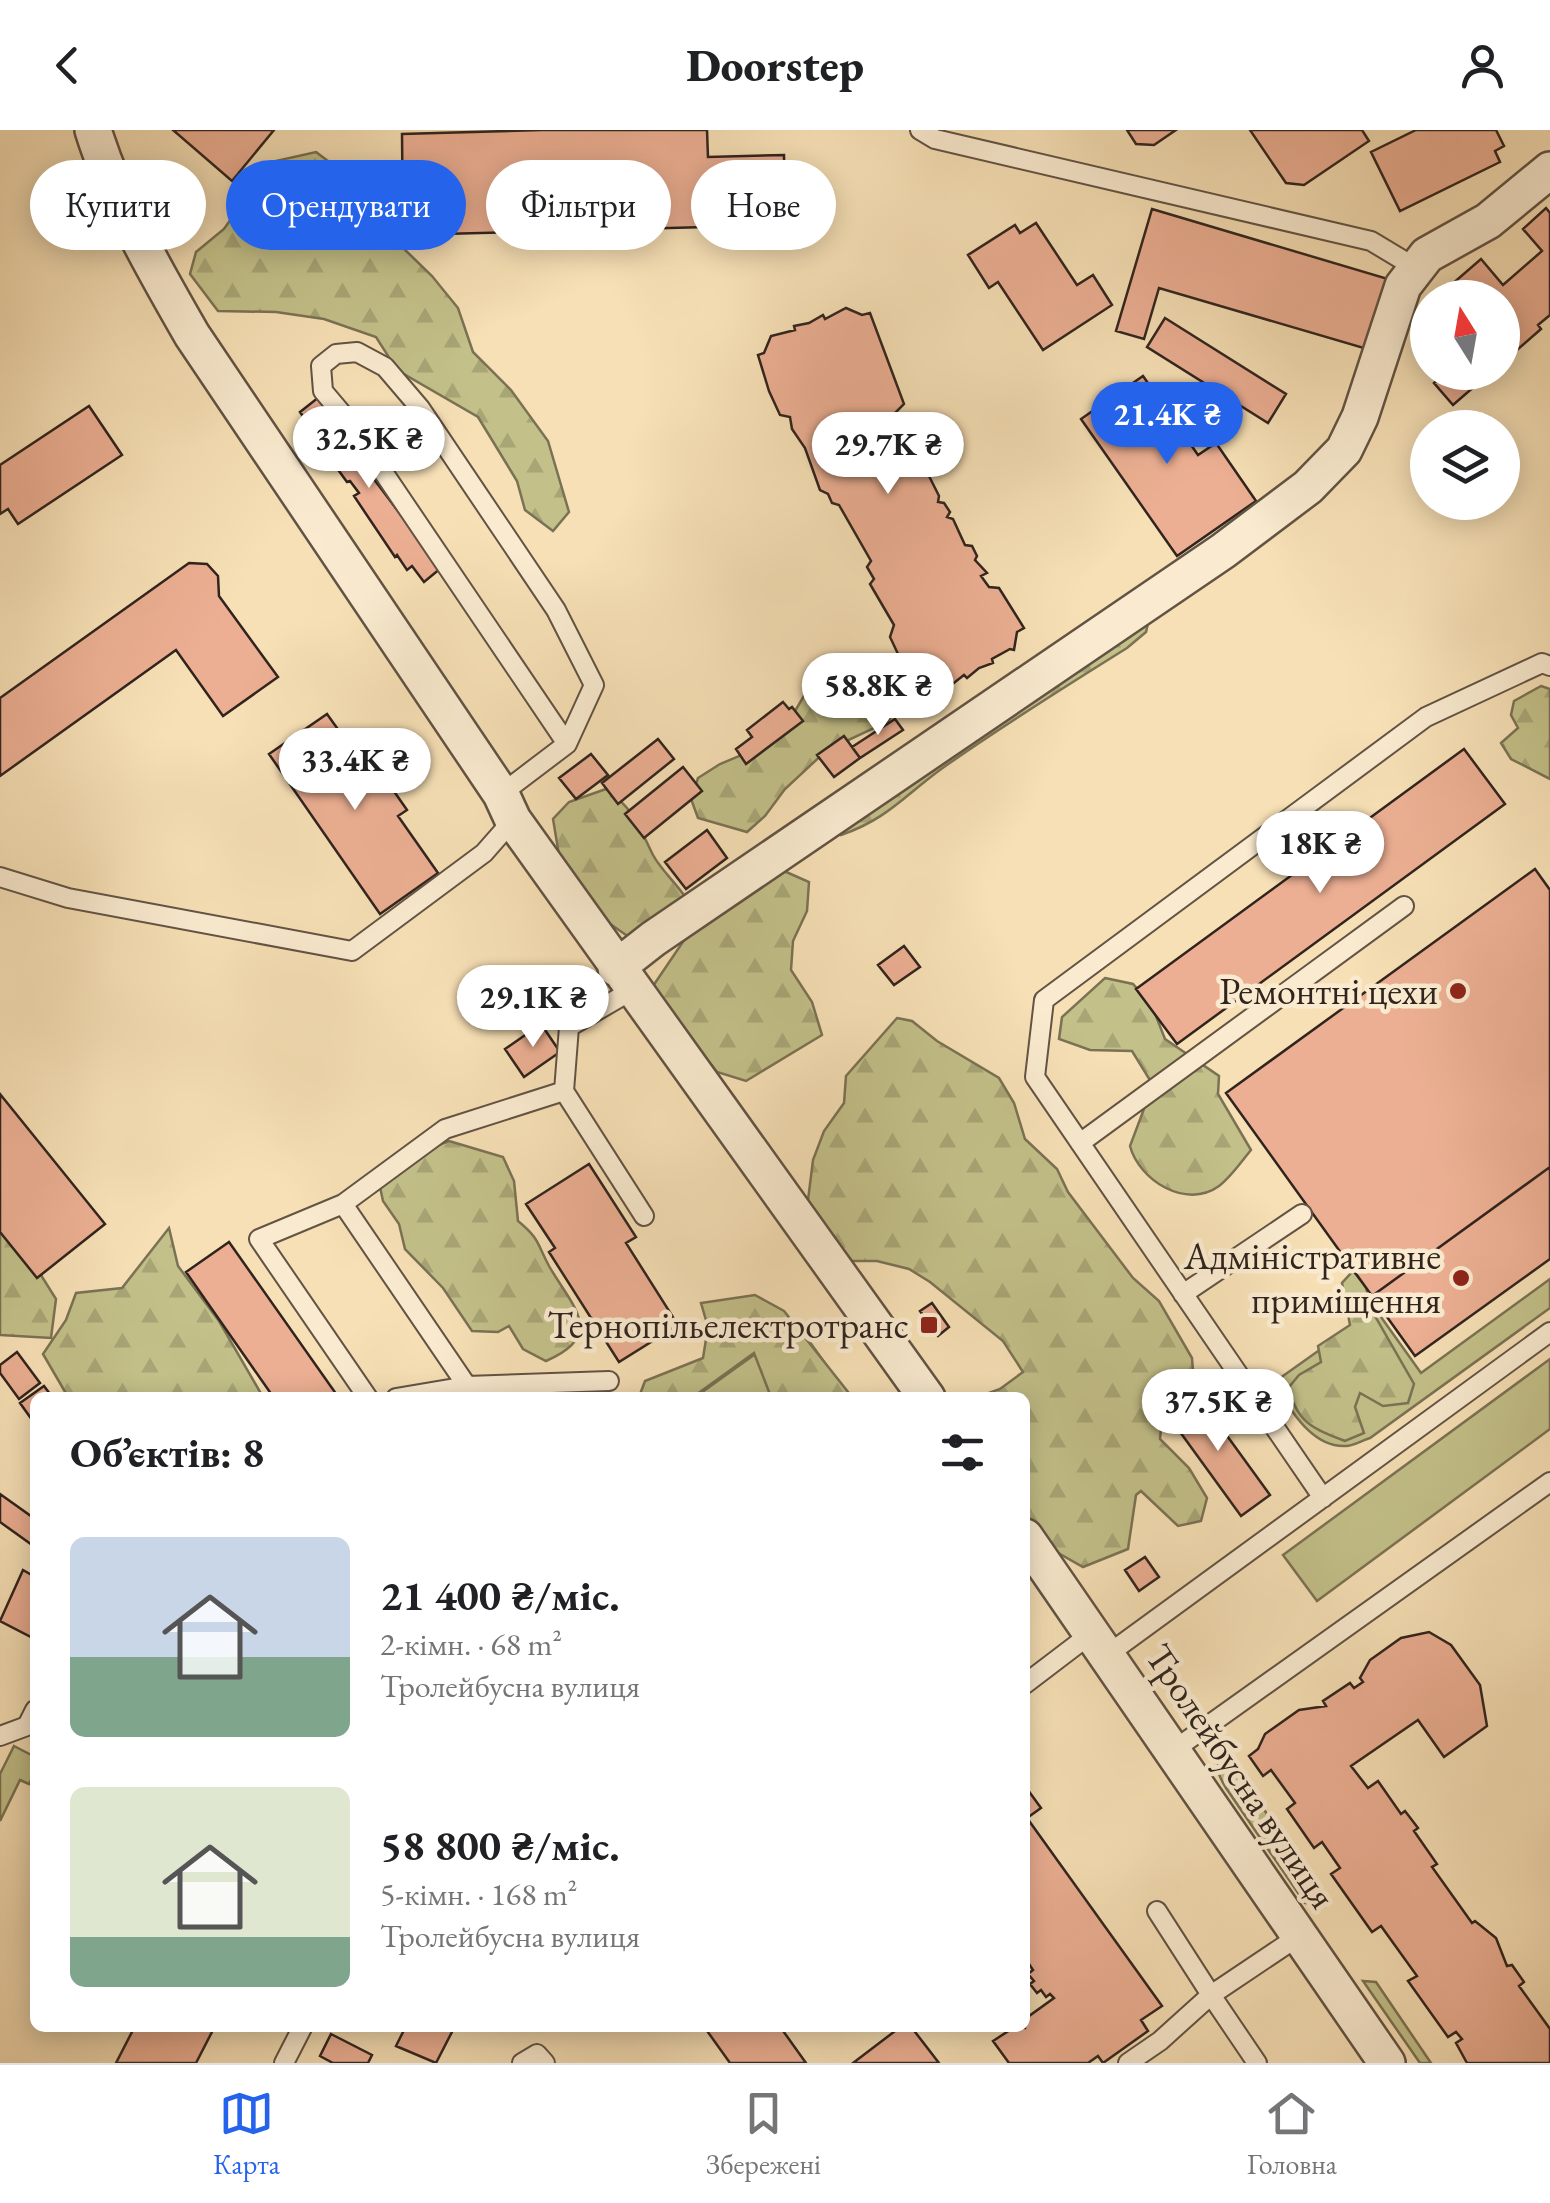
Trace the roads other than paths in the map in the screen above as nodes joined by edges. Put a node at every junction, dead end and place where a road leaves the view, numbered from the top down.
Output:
1 (92, 130) edge
2 (920, 130) edge
3 (1550, 170) edge
4 (1416, 268) junction
5 (1550, 666) edge
6 (568, 744) junction
7 (507, 807) junction
8 (0, 877) edge
9 (1404, 906) dead end
10 (625, 978) junction
11 (564, 1091) junction
12 (1080, 1143) junction
13 (342, 1204) junction
14 (1302, 1214) dead end
15 (644, 1216) dead end
16 (1183, 1294) junction
17 (1550, 1332) edge
18 (609, 1382) dead end
19 (467, 1386) junction
20 (364, 1392) edge
21 (432, 1392) edge
22 (924, 1392) edge
23 (1550, 1482) edge
24 (1322, 1498) junction
25 (1030, 1543) edge
26 (1100, 1644) junction
27 (1030, 1681) edge
28 (30, 1725) edge
29 (0, 1736) edge
30 (1172, 1752) junction
31 (1157, 1912) dead end
32 (1299, 1936) junction
33 (1211, 1995) junction
34 (300, 2032) edge
35 (284, 2063) edge
36 (522, 2063) edge
37 (545, 2063) edge
38 (1128, 2063) edge
39 (1258, 2063) edge
40 (1387, 2063) edge

1 - 7 street
2 - 4 lane
3 - 4 street
4 - 10 street
5 - 12 lane
6 - 6 lane
6 - 7 lane
7 - 8 lane
7 - 10 street
9 - 12 lane
10 - 11 lane
10 - 22 street
11 - 13 lane
11 - 15 lane
12 - 16 lane
13 - 19 lane
13 - 20 lane
14 - 16 lane
16 - 24 lane
17 - 24 lane
18 - 19 lane
19 - 21 lane
23 - 30 lane
24 - 26 lane
25 - 26 street, Тролейбусна вулиця
26 - 27 lane
26 - 30 street, Тролейбусна вулиця
28 - 29 lane
30 - 32 street, Тролейбусна вулиця
31 - 33 lane
32 - 33 lane
32 - 40 street, Тролейбусна вулиця
33 - 38 lane
33 - 39 lane
34 - 35 lane
36 - 37 lane

